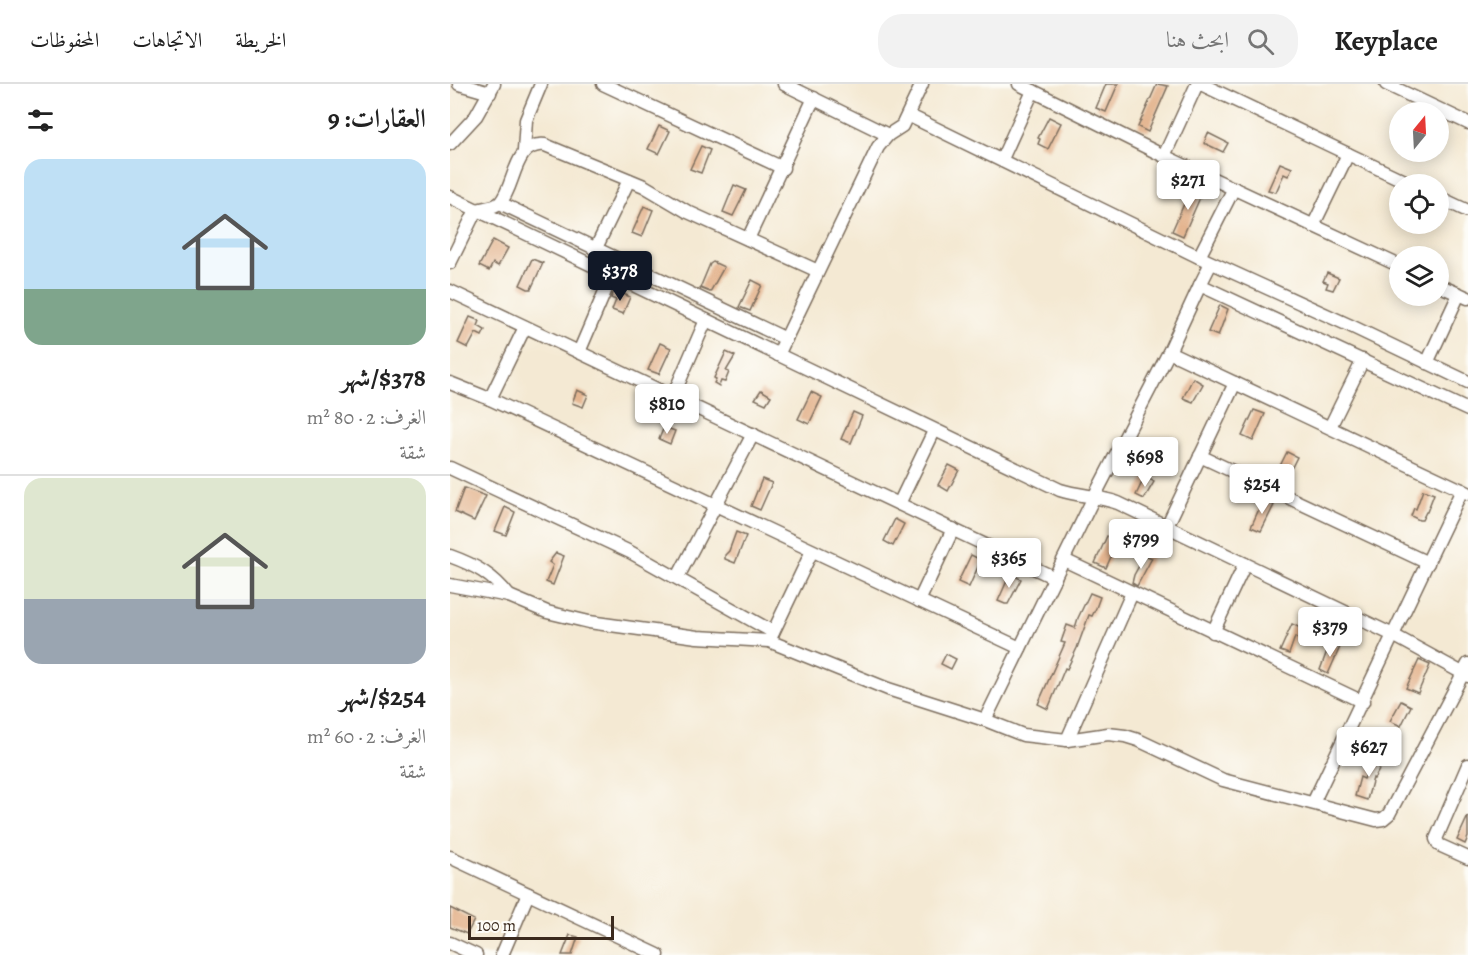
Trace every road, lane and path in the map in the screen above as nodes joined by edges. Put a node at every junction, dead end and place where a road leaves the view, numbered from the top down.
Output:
1 (459, 84) edge
2 (541, 84) edge
3 (603, 84) edge
4 (784, 84) edge
5 (922, 84) edge
6 (1018, 84) edge
7 (1199, 84) edge
8 (1386, 84) edge
9 (492, 88) edge
10 (1034, 91) junction
11 (814, 98) junction
12 (908, 115) junction
13 (1468, 123) edge
14 (888, 135) junction
15 (450, 144) edge
16 (524, 151) junction
17 (1348, 154) junction
18 (1164, 156) junction
19 (1002, 159) junction
20 (783, 168) junction
21 (1390, 174) edge
22 (629, 180) junction
23 (1234, 188) junction
24 (450, 197) edge
25 (1449, 202) edge
26 (500, 203) junction
27 (476, 210) junction
28 (1468, 211) edge
29 (1313, 226) junction
30 (748, 239) junction
31 (595, 250) junction
32 (1205, 260) junction
33 (1389, 261) edge
34 (450, 263) edge
35 (818, 271) junction
36 (612, 275) junction
37 (1200, 285) junction
38 (1449, 290) edge
39 (450, 291) edge
40 (1463, 296) edge
41 (706, 320) junction
42 (525, 327) junction
43 (786, 339) junction
44 (579, 352) junction
45 (1169, 352) junction
46 (778, 355) junction
47 (1363, 360) junction
48 (1427, 363) junction
49 (1468, 382) edge
50 (450, 383) edge
51 (1235, 383) junction
52 (672, 396) junction
53 (490, 399) junction
54 (1468, 410) edge
55 (1330, 427) junction
56 (934, 431) junction
57 (753, 434) junction
58 (1200, 456) junction
59 (450, 468) edge
60 (1465, 491) edge
61 (1094, 497) junction
62 (899, 504) junction
63 (716, 505) junction
64 (1167, 526) junction
65 (953, 530) junction
66 (812, 551) junction
67 (450, 556) edge
68 (1064, 560) junction
69 (1245, 564) junction
70 (1428, 564) junction
71 (678, 577) junction
72 (1055, 578) junction
73 (450, 585) edge
74 (1132, 593) junction
75 (509, 596) junction
76 (919, 601) junction
77 (1213, 632) junction
78 (1393, 635) junction
79 (771, 636) junction
80 (1020, 648) junction
81 (1467, 671) edge
82 (1363, 702) junction
83 (986, 720) junction
84 (1067, 740) junction
85 (1467, 770) edge
86 (1313, 803) junction
87 (450, 857) edge
88 (1468, 858) edge
89 (528, 894) junction
90 (450, 943) edge
91 (476, 955) edge
92 (502, 955) edge
93 (658, 955) edge

1 - 9 street
2 - 16 street
3 - 20 street
4 - 11 street
5 - 12 street
6 - 10 street
7 - 17 street
7 - 18 street
8 - 13 street
9 - 15 street
10 - 18 street
10 - 19 street
11 - 14 street
11 - 20 street
12 - 14 street
12 - 19 street
14 - 35 street
16 - 22 street
16 - 26 street
17 - 21 street
17 - 29 street
18 - 23 street
19 - 32 street
20 - 30 street
22 - 30 street
22 - 31 street
23 - 29 street
23 - 32 street
24 - 27 street
25 - 28 street
26 - 27 street
26 - 31 street
27 - 34 street
27 - 36 street
29 - 33 street
30 - 35 street
31 - 43 street
32 - 37 street
32 - 48 street
35 - 43 street
36 - 41 street
36 - 44 street
37 - 45 street
37 - 47 street
38 - 40 street
39 - 42 street
40 - 48 street
41 - 46 street
41 - 52 street
42 - 44 street
42 - 53 street
43 - 46 street
44 - 52 street
45 - 51 street
45 - 61 street
46 - 56 street
47 - 54 street
47 - 55 street
48 - 49 street
50 - 53 street
51 - 55 street
51 - 58 street
52 - 57 street
53 - 63 street
55 - 60 street
56 - 61 street
56 - 62 street
57 - 62 street
57 - 63 street
58 - 64 street
58 - 70 street
59 - 71 street
60 - 70 street
61 - 64 street
61 - 68 street
62 - 65 street
63 - 66 street
63 - 71 street
64 - 69 street
65 - 72 street
65 - 76 street
66 - 76 street
66 - 79 street
67 - 75 street
68 - 72 street
68 - 74 street
69 - 77 street
69 - 78 street
70 - 78 street
71 - 79 street
72 - 80 street
73 - 75 street
74 - 77 street
74 - 84 street
75 - 79 street
76 - 80 street
77 - 82 street
78 - 81 street
78 - 82 street
79 - 83 street
80 - 83 street
81 - 86 street
82 - 86 street
83 - 84 street
84 - 86 street
85 - 88 street
87 - 89 street
89 - 92 street
89 - 93 street
90 - 91 street

